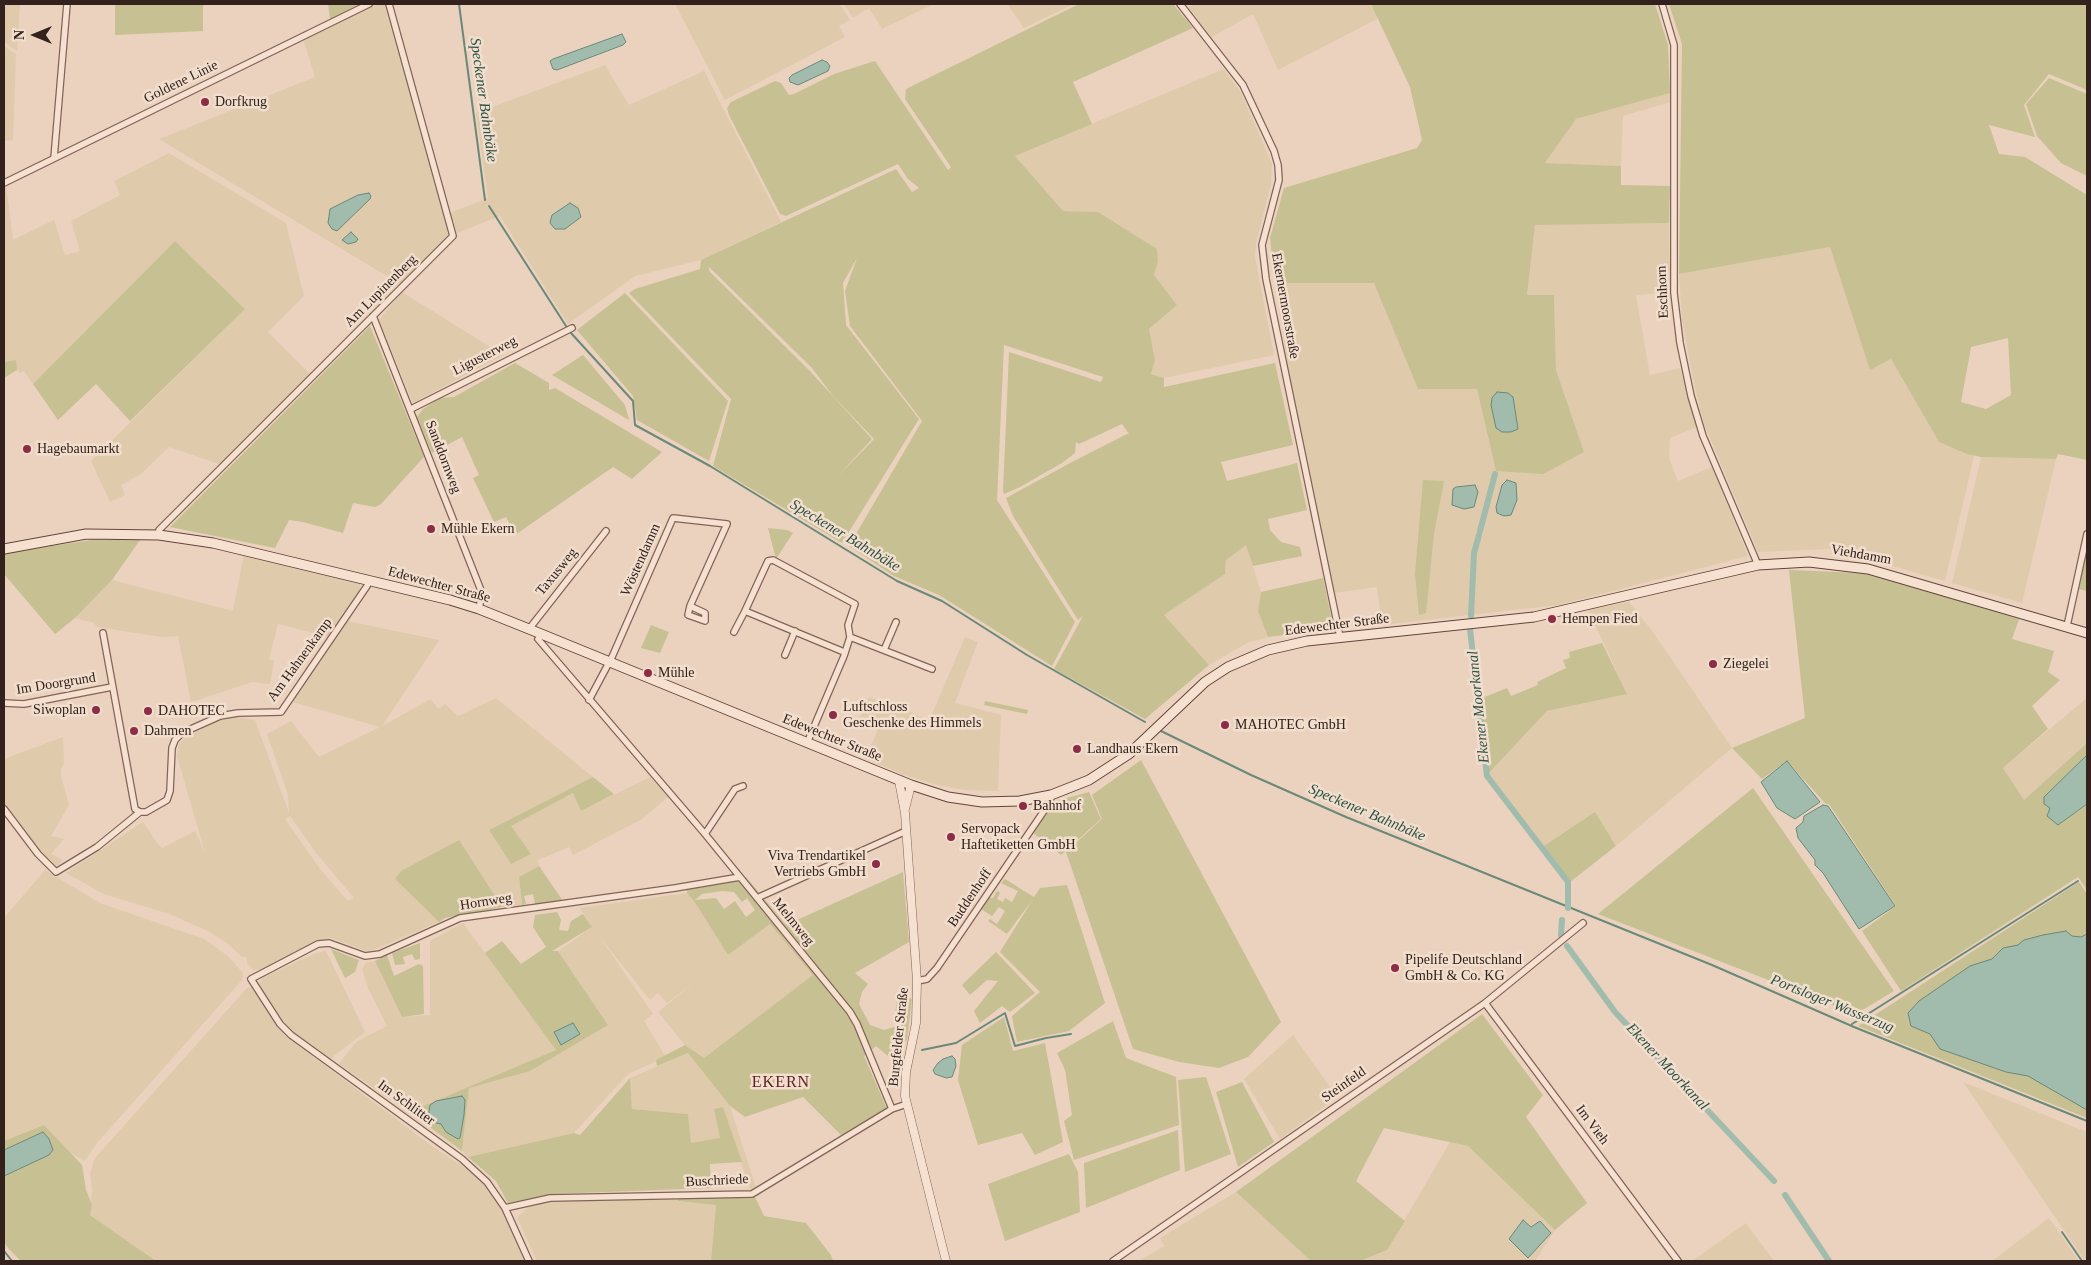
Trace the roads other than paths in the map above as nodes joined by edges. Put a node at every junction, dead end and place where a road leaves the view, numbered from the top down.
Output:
1 (67, 4) edge
2 (369, 4) edge
3 (389, 4) edge
4 (1180, 4) edge
5 (1662, 4) edge
6 (54, 158) junction
7 (4, 183) edge
8 (373, 316) junction
9 (572, 328) dead end
10 (411, 409) junction
11 (606, 531) dead end
12 (2087, 534) edge
13 (158, 535) junction
14 (4, 549) edge
15 (1758, 565) junction
16 (368, 580) junction
17 (1626, 596) joint
18 (690, 606) dead end
19 (479, 609) junction
20 (745, 611) junction
21 (896, 622) dead end
22 (2067, 626) junction
23 (529, 629) junction
24 (795, 631) junction
25 (734, 632) dead end
26 (2087, 632) edge
27 (102, 633) dead end
28 (850, 637) junction
29 (1340, 637) junction
30 (538, 639) dead end
31 (884, 650) junction
32 (844, 652) junction
33 (785, 656) dead end
34 (609, 662) junction
35 (932, 669) dead end
36 (112, 687) junction
37 (589, 700) junction
38 (4, 703) edge
39 (807, 742) junction
40 (899, 781) junction
41 (911, 785) junction
42 (743, 786) dead end
43 (1050, 795) junction
44 (4, 810) edge
45 (905, 811) junction
46 (140, 812) junction
47 (906, 831) junction
48 (706, 834) junction
49 (740, 877) junction
50 (757, 898) junction
51 (1583, 923) dead end
52 (251, 979) joint
53 (918, 981) junction
54 (1485, 1003) junction
55 (907, 1104) junction
56 (892, 1109) junction
57 (505, 1208) junction
58 (529, 1261) edge
59 (946, 1261) edge
60 (1113, 1261) edge
61 (1678, 1261) edge

1 - 6 street
2 - 6 street, Goldene Linie
3 - 8 street, Am Lupinenberg
4 - 29 street, Ekernermoorstraße
5 - 15 street, Eschhorn
6 - 7 street, Goldene Linie
8 - 10 street, Sanddornweg
8 - 13 street, Am Lupinenberg
9 - 10 street, Ligusterweg
10 - 19 street, Sanddornweg
11 - 23 street, Taxusweg
12 - 22 street
13 - 14 main road, Edewechter Straße
13 - 16 main road, Edewechter Straße
15 - 17 main road, Viehdamm
15 - 22 main road, Viehdamm
16 - 19 main road, Edewechter Straße
16 - 46 street, Am Hahnenkamp
17 - 29 main road, Edewechter Straße
18 - 34 street, Wöstendamm
19 - 23 main road, Edewechter Straße
20 - 24 street
20 - 25 street
20 - 28 street
21 - 31 street
22 - 26 main road, Viehdamm
23 - 34 main road, Edewechter Straße
24 - 32 street
24 - 33 street
27 - 36 street
28 - 31 street
28 - 32 street
29 - 43 main road, Edewechter Straße
30 - 37 street, Melmweg
31 - 35 street
32 - 39 street
34 - 37 street
34 - 39 main road, Edewechter Straße
36 - 38 street, Im Doorgrund
36 - 46 street
37 - 48 street, Melmweg
39 - 40 main road, Edewechter Straße
40 - 41 main road, Edewechter Straße
40 - 45 street, Burgfelder Straße
41 - 43 main road, Edewechter Straße
41 - 45 street, Burgfelder Straße
42 - 48 street
43 - 53 street, Buddenhoff
44 - 46 street, Am Hahnenkamp
45 - 47 street, Burgfelder Straße
47 - 50 street
47 - 53 street, Burgfelder Straße
48 - 49 street, Melmweg
49 - 50 street, Melmweg
49 - 52 street, Hornweg
50 - 56 street, Melmweg
51 - 54 street, Steinfeld
52 - 57 street, Im Schlitter
53 - 55 street, Burgfelder Straße
54 - 60 street, Steinfeld
54 - 61 street, Im Vieh
55 - 56 street, Buschriede
55 - 59 street, Burgfelder Straße
56 - 57 street, Buschriede
57 - 58 street, Im Schlitter

